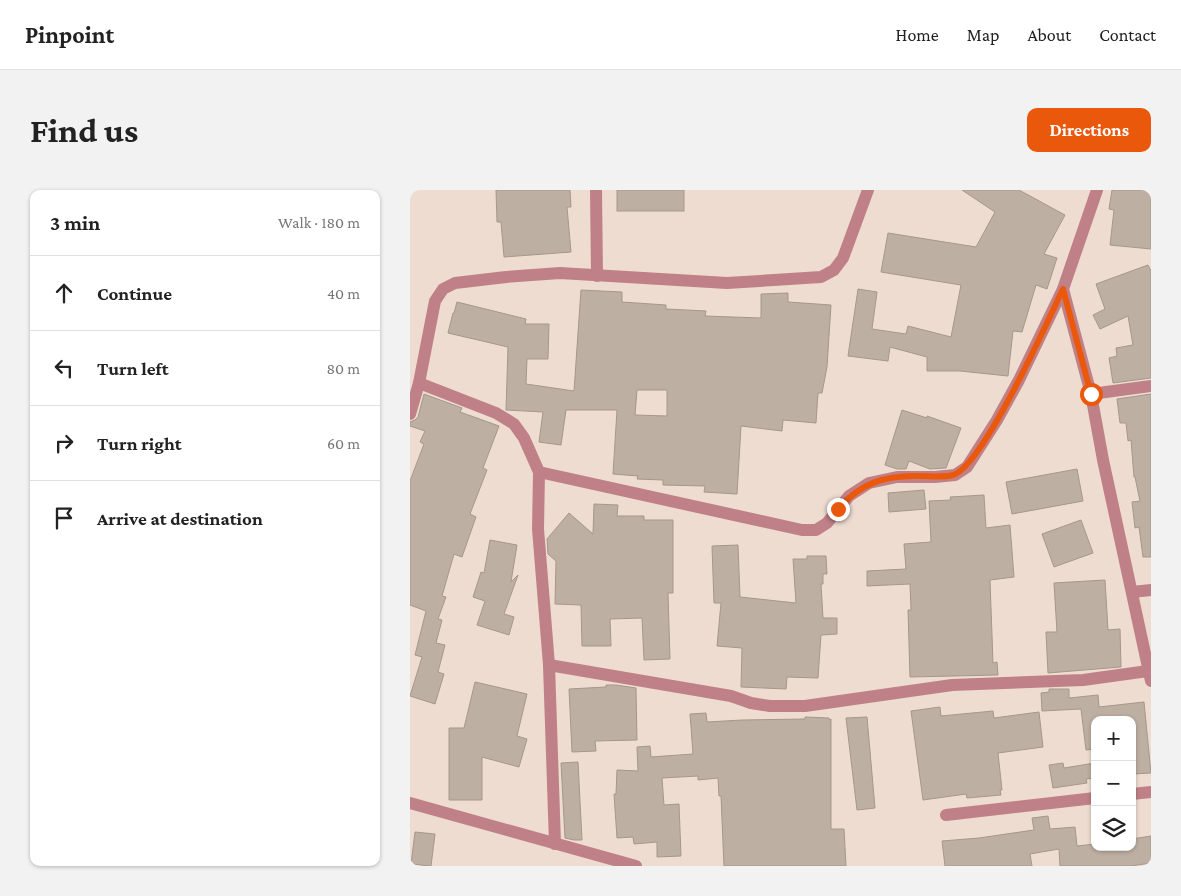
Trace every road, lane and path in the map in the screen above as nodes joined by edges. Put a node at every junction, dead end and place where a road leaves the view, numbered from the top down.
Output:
1 (596, 190) edge
2 (868, 190) edge
3 (1097, 190) edge
4 (597, 276) junction
5 (1063, 289) junction
6 (419, 383) junction
7 (1151, 386) edge
8 (1091, 394) junction
9 (410, 414) edge
10 (539, 472) junction
11 (1151, 590) edge
12 (1132, 592) junction
13 (549, 666) junction
14 (1150, 676) edge
15 (1151, 792) edge
16 (1136, 794) edge
17 (1091, 798) edge
18 (410, 803) edge
19 (946, 815) dead end
20 (555, 844) junction
21 (636, 866) edge

1 - 4 street
2 - 4 street
3 - 5 street
4 - 6 street
5 - 8 street
5 - 10 street
6 - 9 street
6 - 10 street
7 - 8 street
8 - 12 street
10 - 13 street
11 - 12 street
12 - 14 street
13 - 14 street
13 - 20 street
15 - 16 street
17 - 19 street
18 - 20 street
20 - 21 street

